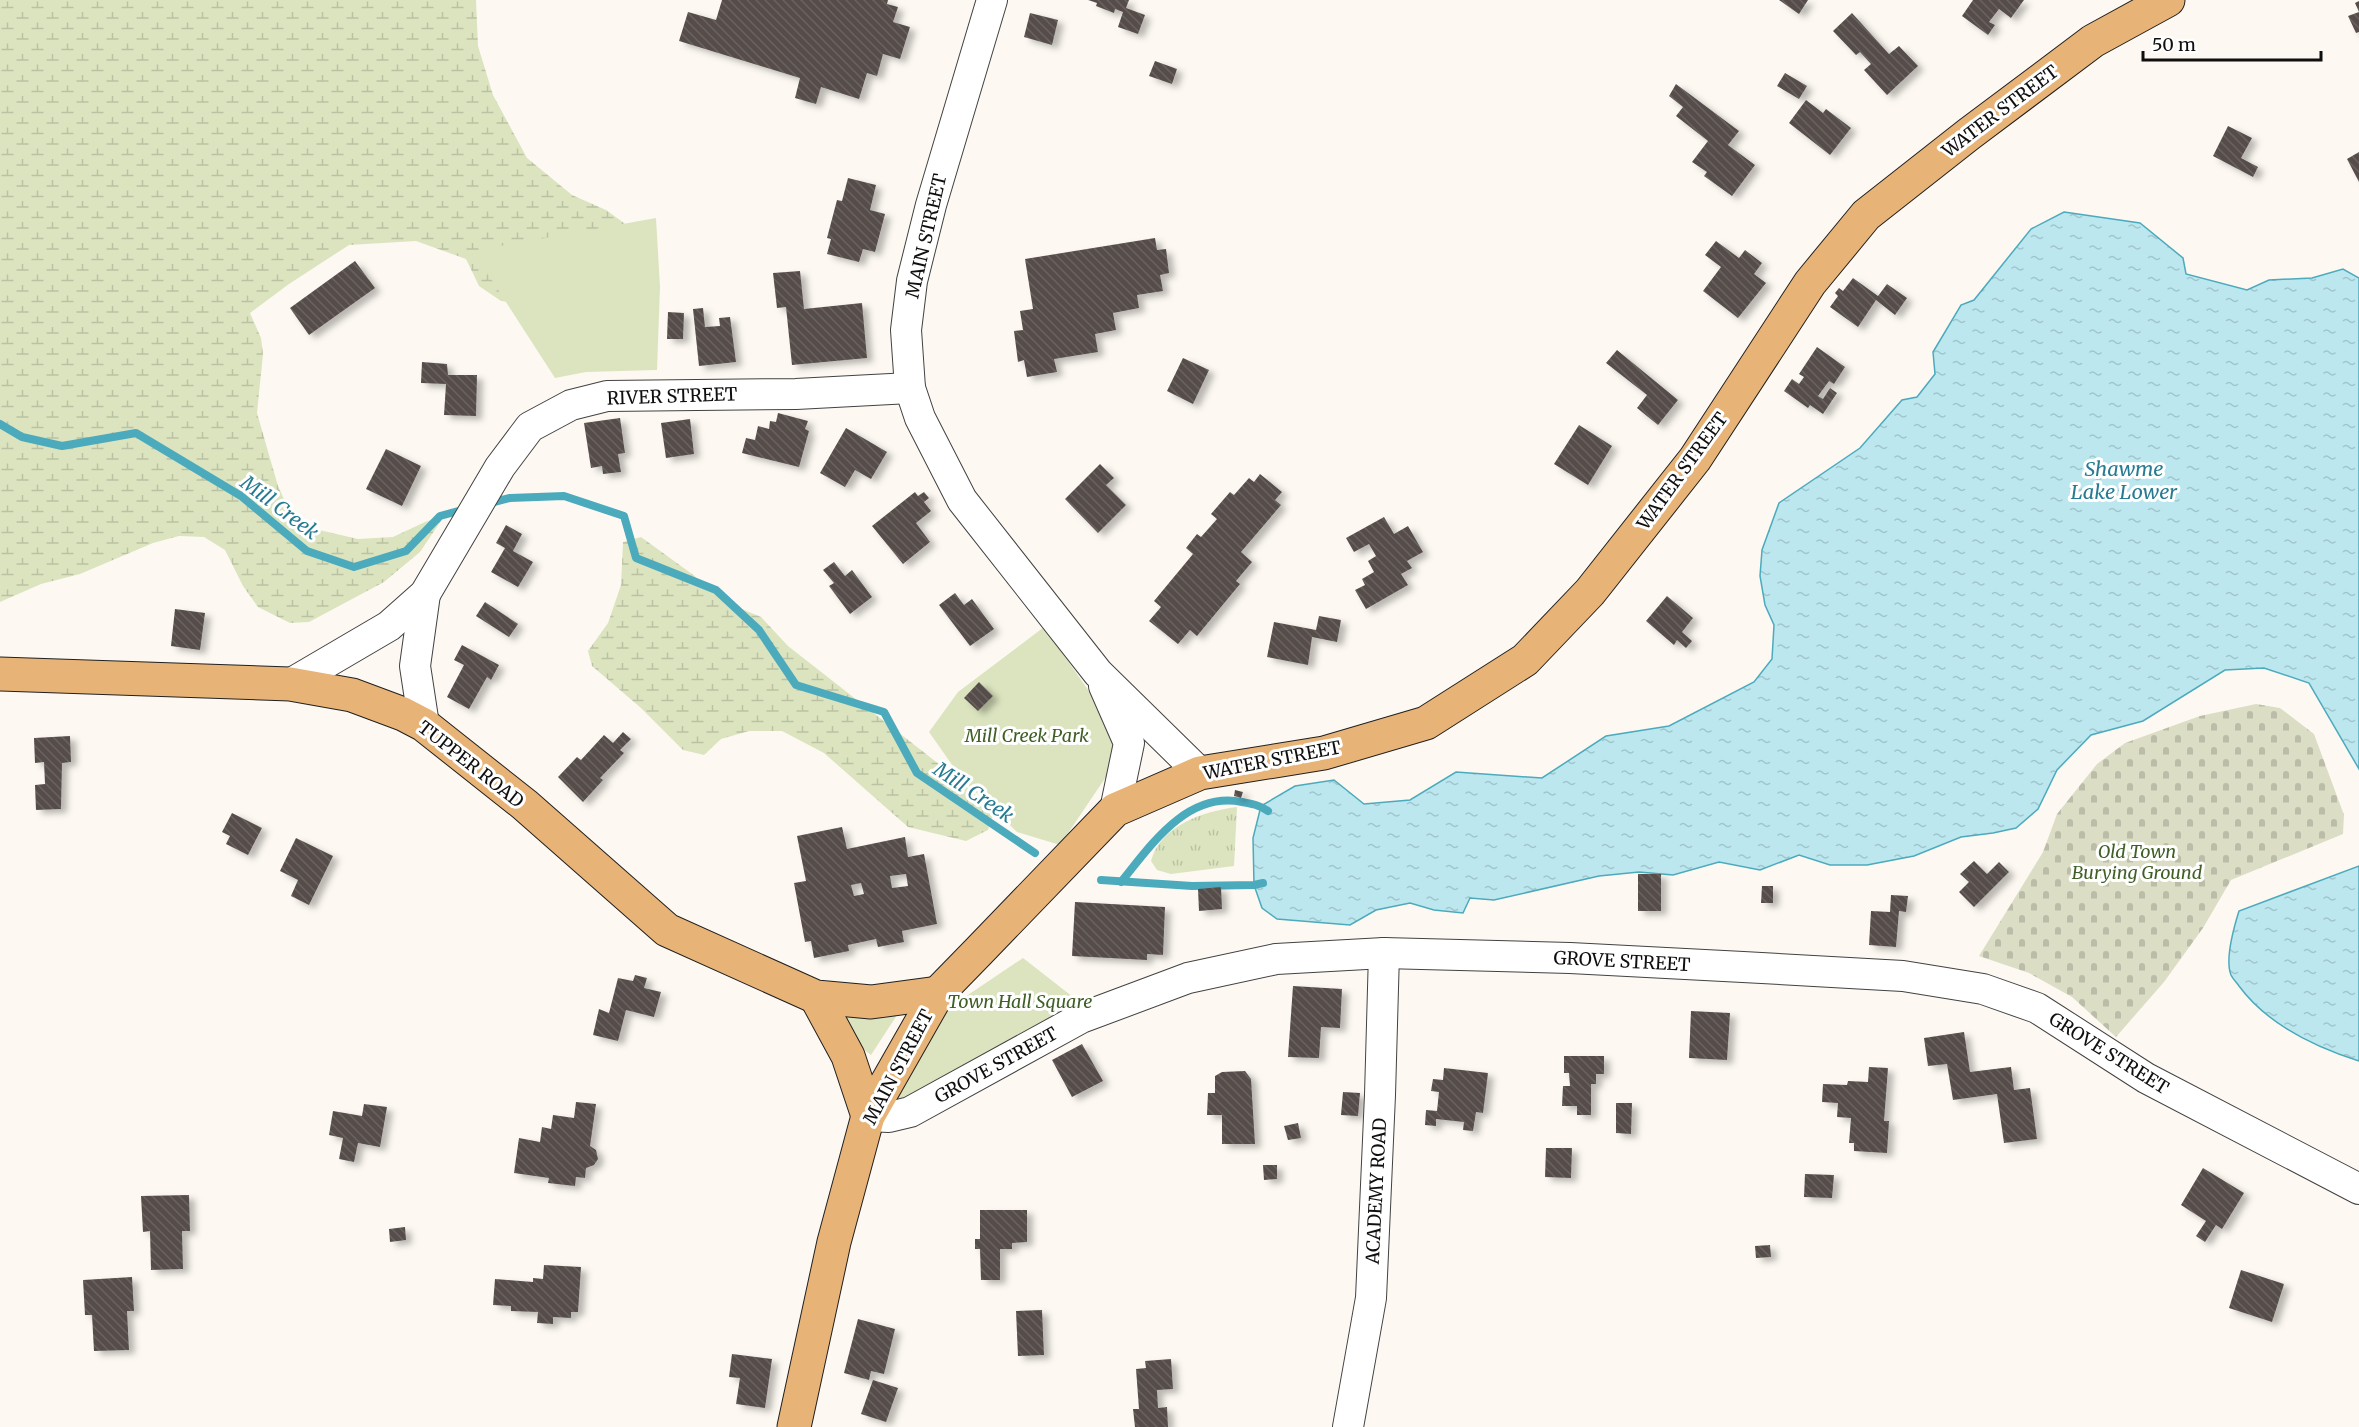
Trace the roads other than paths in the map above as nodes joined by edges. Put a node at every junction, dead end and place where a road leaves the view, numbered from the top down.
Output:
1 (992, 0) edge
2 (2146, 4) edge
3 (910, 388) junction
4 (425, 594) junction
5 (1098, 673) junction
6 (0, 674) edge
7 (290, 684) junction
8 (424, 725) junction
9 (1200, 773) junction
10 (1115, 810) junction
11 (1384, 953) junction
12 (938, 993) junction
13 (816, 997) junction
14 (868, 1116) junction
15 (2359, 1189) edge
16 (794, 1427) edge
17 (1348, 1427) edge

1 - 3 street, MAIN STREET
2 - 9 main road, WATER STREET
3 - 4 street, RIVER STREET
3 - 5 street, MAIN STREET
4 - 7 street, RIVER STREET
4 - 8 street, RIVER STREET
5 - 9 street, MAIN STREET
5 - 10 street, MAIN STREET
6 - 7 main road, TUPPER ROAD
7 - 8 main road, TUPPER ROAD
8 - 13 main road, TUPPER ROAD
9 - 10 main road, WATER STREET
10 - 12 main road, MAIN STREET
11 - 14 street, GROVE STREET
11 - 15 street, GROVE STREET
11 - 17 street, ACADEMY ROAD
12 - 13 main road, TUPPER ROAD
12 - 14 main road, MAIN STREET
13 - 14 main road
14 - 16 main road, MAIN STREET

